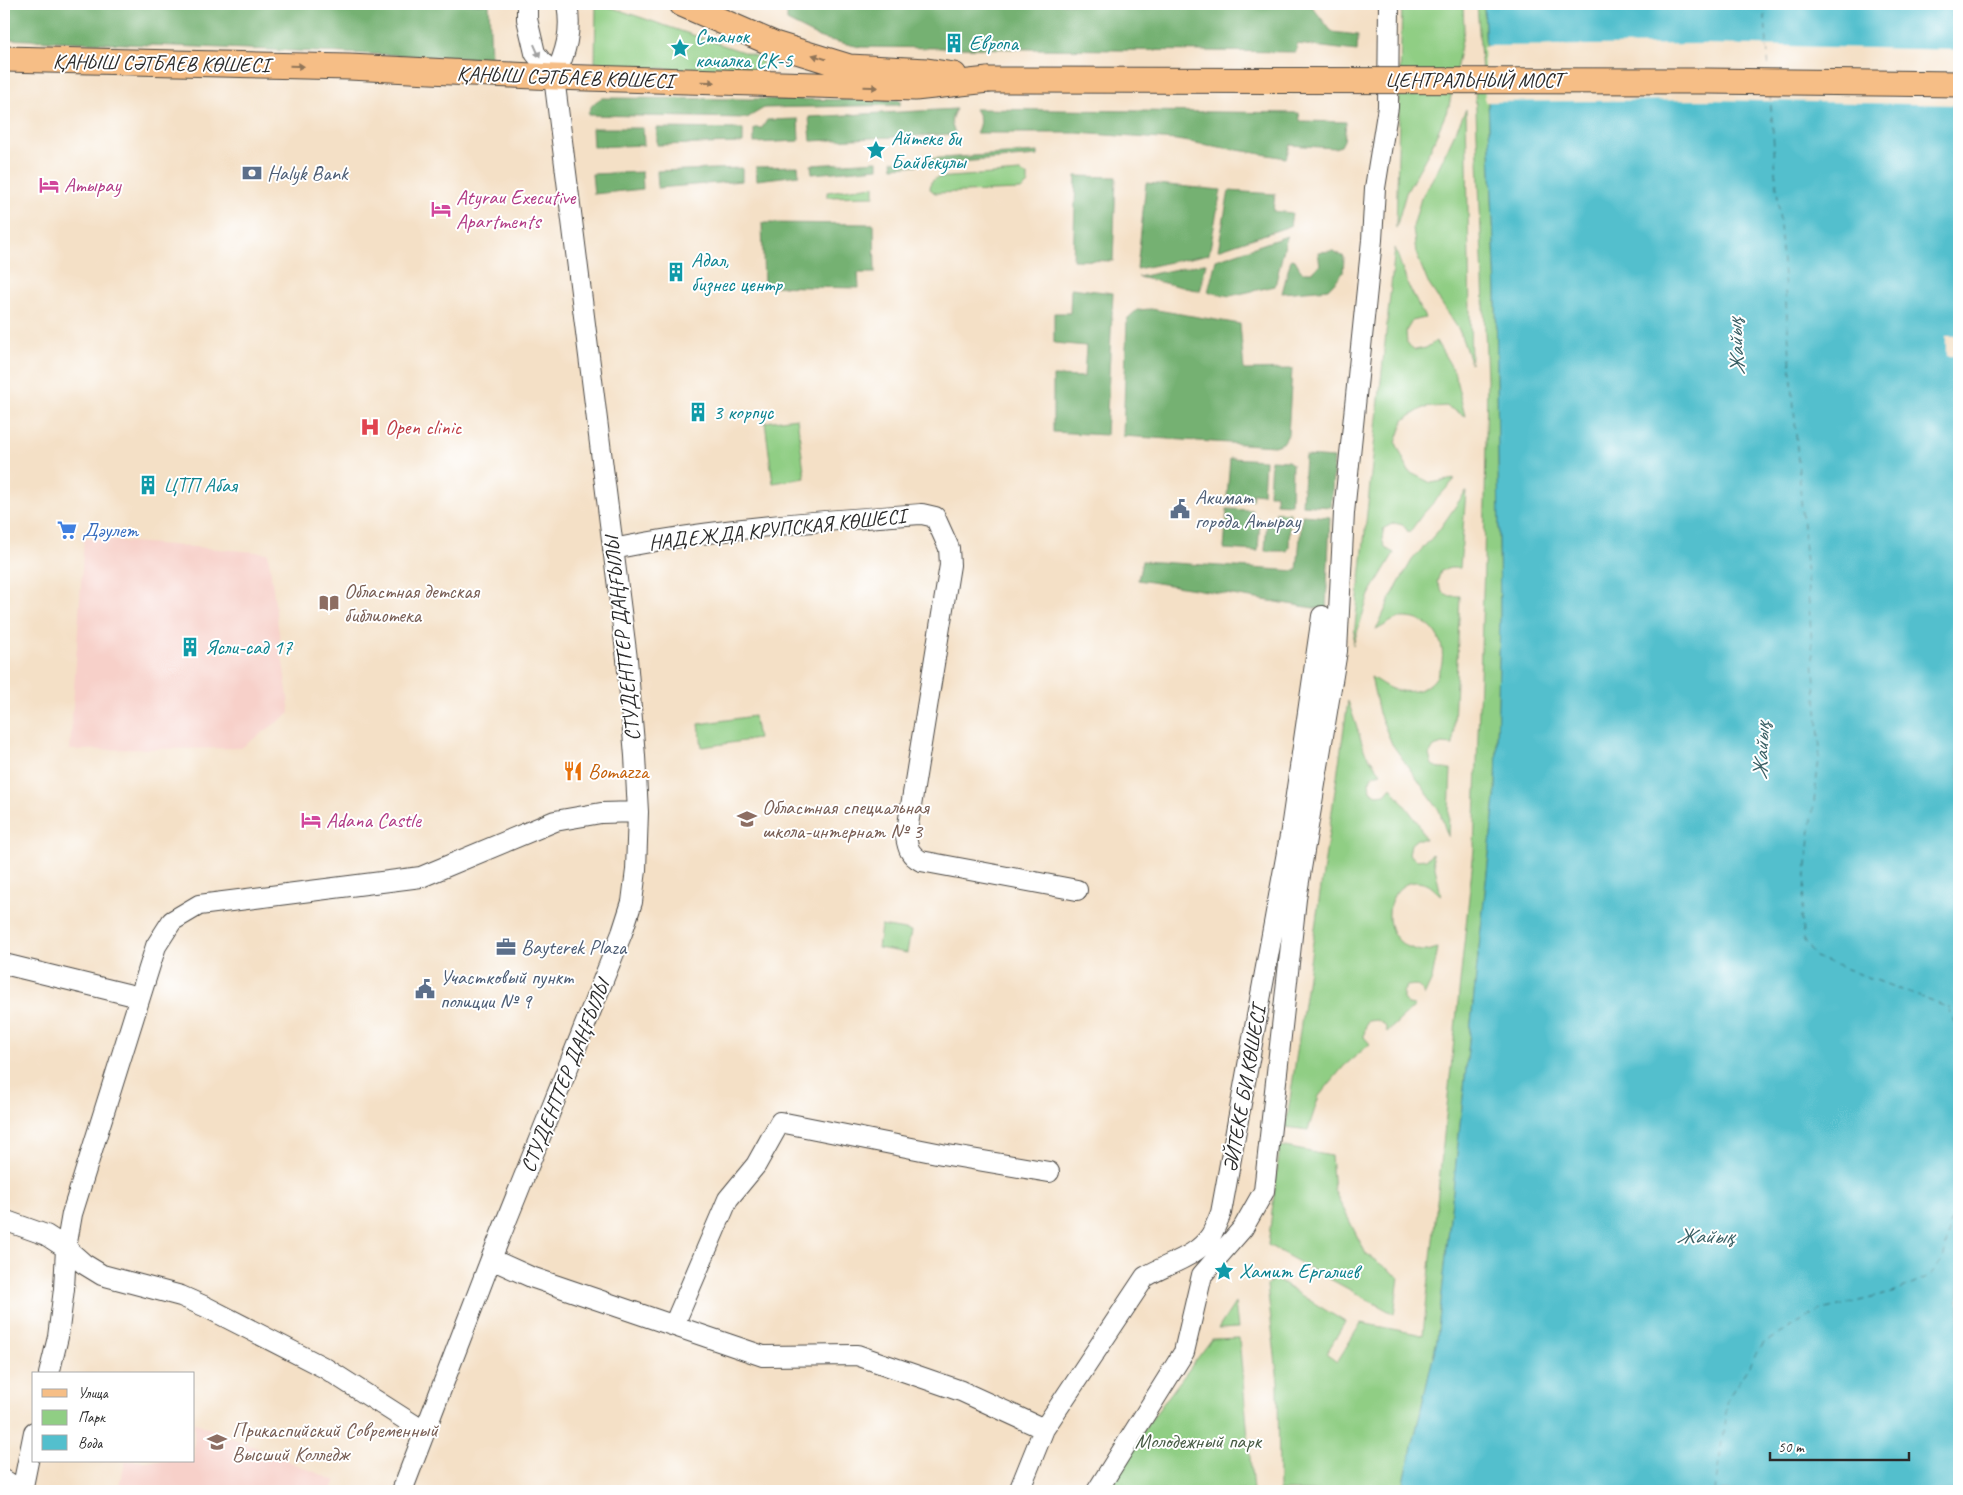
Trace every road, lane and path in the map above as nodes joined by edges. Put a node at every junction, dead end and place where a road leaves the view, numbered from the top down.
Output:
1 (527, 4) edge
2 (567, 4) edge
3 (682, 4) edge
4 (1390, 4) edge
5 (4, 60) edge
6 (554, 77) junction
7 (988, 80) junction
8 (1959, 84) edge
9 (613, 549) junction
10 (1322, 616) dead end
11 (638, 812) junction
12 (1077, 890) dead end
13 (4, 964) edge
14 (139, 997) junction
15 (1049, 1172) dead end
16 (4, 1220) edge
17 (66, 1248) junction
18 (491, 1259) junction
19 (674, 1325) junction
20 (49, 1372) edge
21 (1044, 1429) junction
22 (425, 1432) junction
23 (32, 1442) edge
24 (4, 1480) edge
25 (22, 1491) edge
26 (402, 1491) edge
27 (1019, 1491) edge
28 (1097, 1491) edge

1 -> 6 street
2 - 6 street
7 -> 3 main road
4 - 28 street
5 -> 6 main road, ҚАНЫШ СӘТБАЕВ КӨШЕСІ
6 -> 7 main road, ҚАНЫШ СӘТБАЕВ КӨШЕСІ
6 - 9 street, СТУДЕНТТЕР ДАҢҒЫЛЫ
7 - 8 main road, ЦЕНТРАЛЬНЫЙ МОСТ, bridge
9 - 11 street, СТУДЕНТТЕР ДАҢҒЫЛЫ
9 - 12 street, НАДЕЖДА КРУПСКАЯ КӨШЕСІ
10 - 21 street, ӘЙТЕКЕ БИ КӨШЕСІ
11 - 14 street
11 - 18 street, СТУДЕНТТЕР ДАҢҒЫЛЫ
13 - 14 street
14 - 17 street
15 - 19 street
16 - 17 street
17 - 20 street
17 - 22 street
18 - 19 street
18 - 22 street, СТУДЕНТТЕР ДАҢҒЫЛЫ
19 - 21 street
21 - 27 street, ӘЙТЕКЕ БИ КӨШЕСІ
22 - 26 street, СТУДЕНТТЕР ДАҢҒЫЛЫ
23 - 25 street
24 - 25 street

